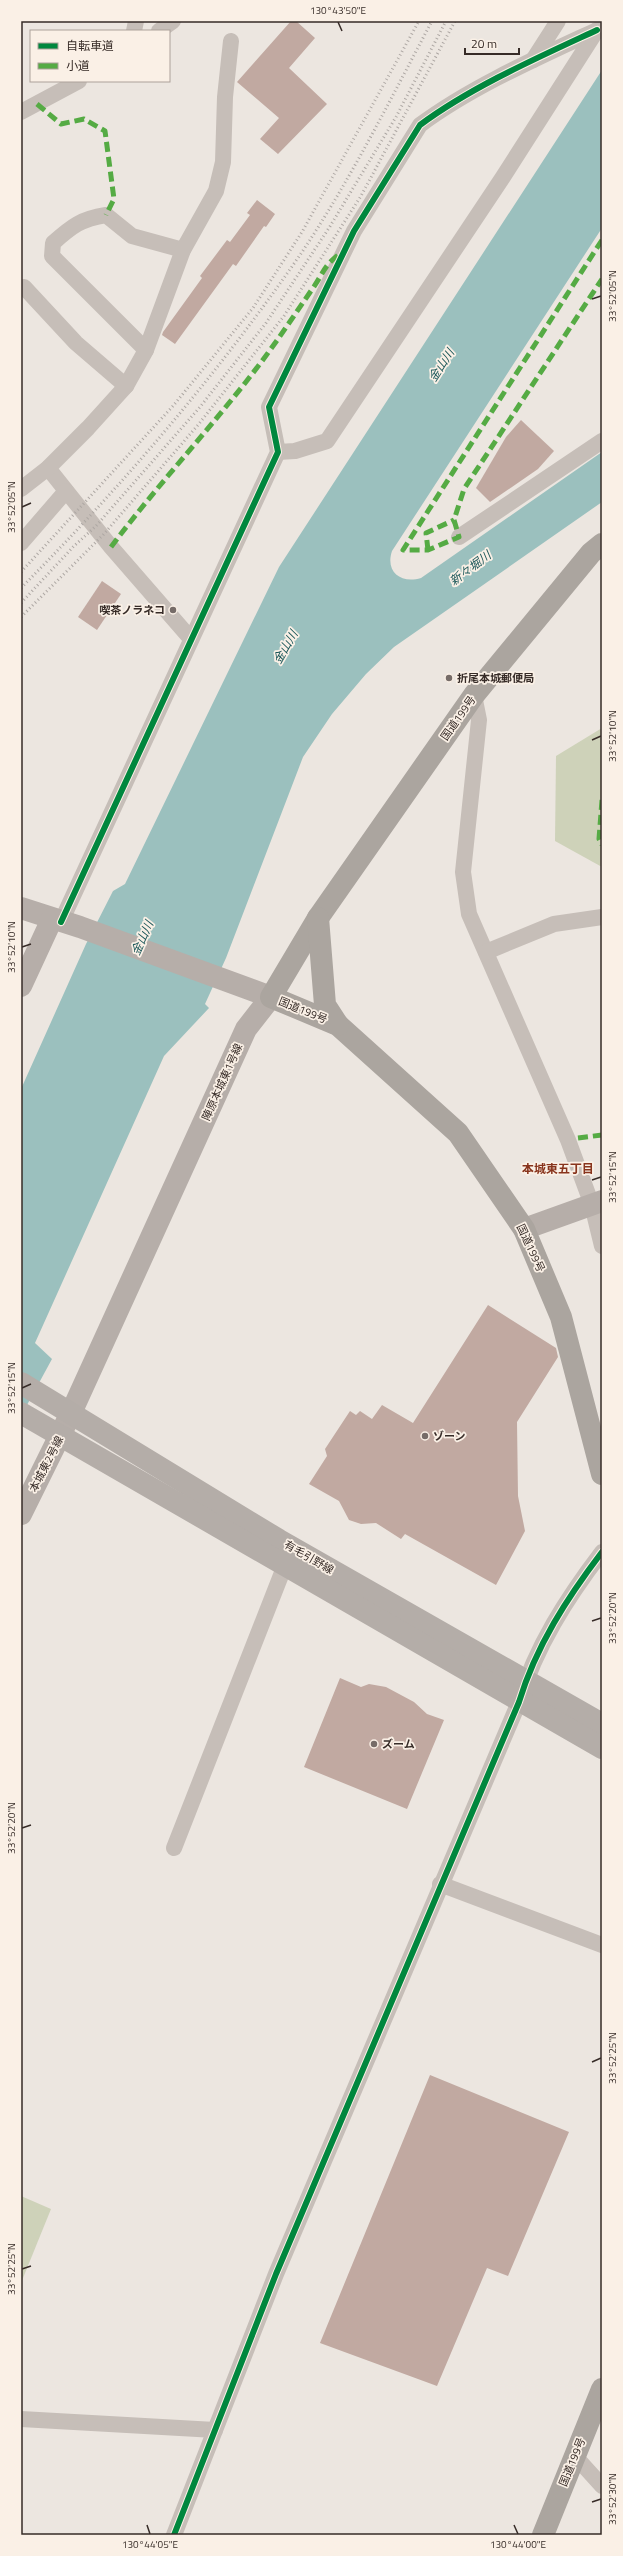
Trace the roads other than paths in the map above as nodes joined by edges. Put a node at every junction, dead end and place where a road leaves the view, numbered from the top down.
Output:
1 (173, 21) edge
2 (558, 21) edge
3 (600, 26) edge
4 (160, 30) edge
5 (231, 41) dead end
6 (533, 60) junction
7 (77, 82) edge
8 (21, 112) edge
9 (183, 250) junction
10 (24, 287) dead end
11 (146, 350) junction
12 (126, 386) junction
13 (602, 440) edge
14 (278, 452) junction
15 (48, 468) junction
16 (21, 489) edge
17 (66, 491) junction
18 (459, 537) dead end
19 (21, 543) edge
20 (602, 544) edge
21 (191, 639) junction
22 (474, 695) junction
23 (21, 908) edge
24 (602, 917) edge
25 (318, 918) junction
26 (65, 923) junction
27 (486, 952) junction
28 (21, 986) edge
29 (271, 997) junction
30 (338, 1025) junction
31 (597, 1203) edge
32 (524, 1229) junction
33 (602, 1246) edge
34 (21, 1383) edge
35 (71, 1413) junction
36 (25, 1415) edge
37 (61, 1436) junction
38 (601, 1466) edge
39 (21, 1514) edge
40 (602, 1552) edge
41 (285, 1565) junction
42 (526, 1680) junction
43 (519, 1702) junction
44 (602, 1724) edge
45 (602, 1748) edge
46 (174, 1848) dead end
47 (440, 1884) junction
48 (602, 1944) edge
49 (602, 2389) edge
50 (21, 2419) edge
51 (215, 2430) junction
52 (574, 2455) junction
53 (602, 2486) edge
54 (174, 2535) edge
55 (543, 2535) edge

1 - 4 street
2 - 6 street
3 - 6 street
3 - 14 street
5 - 9 street
6 - 14 street
7 - 8 street
9 - 11 street
9 - 11 street
10 - 12 street
11 - 12 street
12 - 15 street
13 - 18 street
14 - 21 street
15 - 16 street
15 - 17 street
17 - 19 street
17 - 21 street
20 - 22 highway, 国道199号
21 - 26 street
22 - 25 highway, 国道199号
22 - 27 street
23 - 26 street
24 - 27 street
25 - 29 highway, 国道199号
25 - 30 highway
26 - 28 street
26 - 29 street
27 - 31 street
29 - 30 highway, 国道199号
29 - 35 street, 陣原本城東1号線
30 - 32 highway, 国道199号
31 - 32 street
31 - 33 street
32 - 38 highway, 国道199号
34 - 35 main road, 有毛引野線
35 - 37 street, 本城東2号線
35 - 42 main road, 有毛引野線
36 - 37 main road, 有毛引野線
37 - 39 street, 本城東2号線
37 - 41 main road, 有毛引野線
40 - 42 street
41 - 43 main road, 有毛引野線
41 - 46 street
42 - 43 street
42 - 44 main road, 有毛引野線
43 - 45 main road, 有毛引野線
43 - 47 street
47 - 48 street
47 - 51 street
49 - 52 highway, 国道199号
50 - 51 street
51 - 54 street
52 - 53 street
52 - 55 highway, 国道199号

